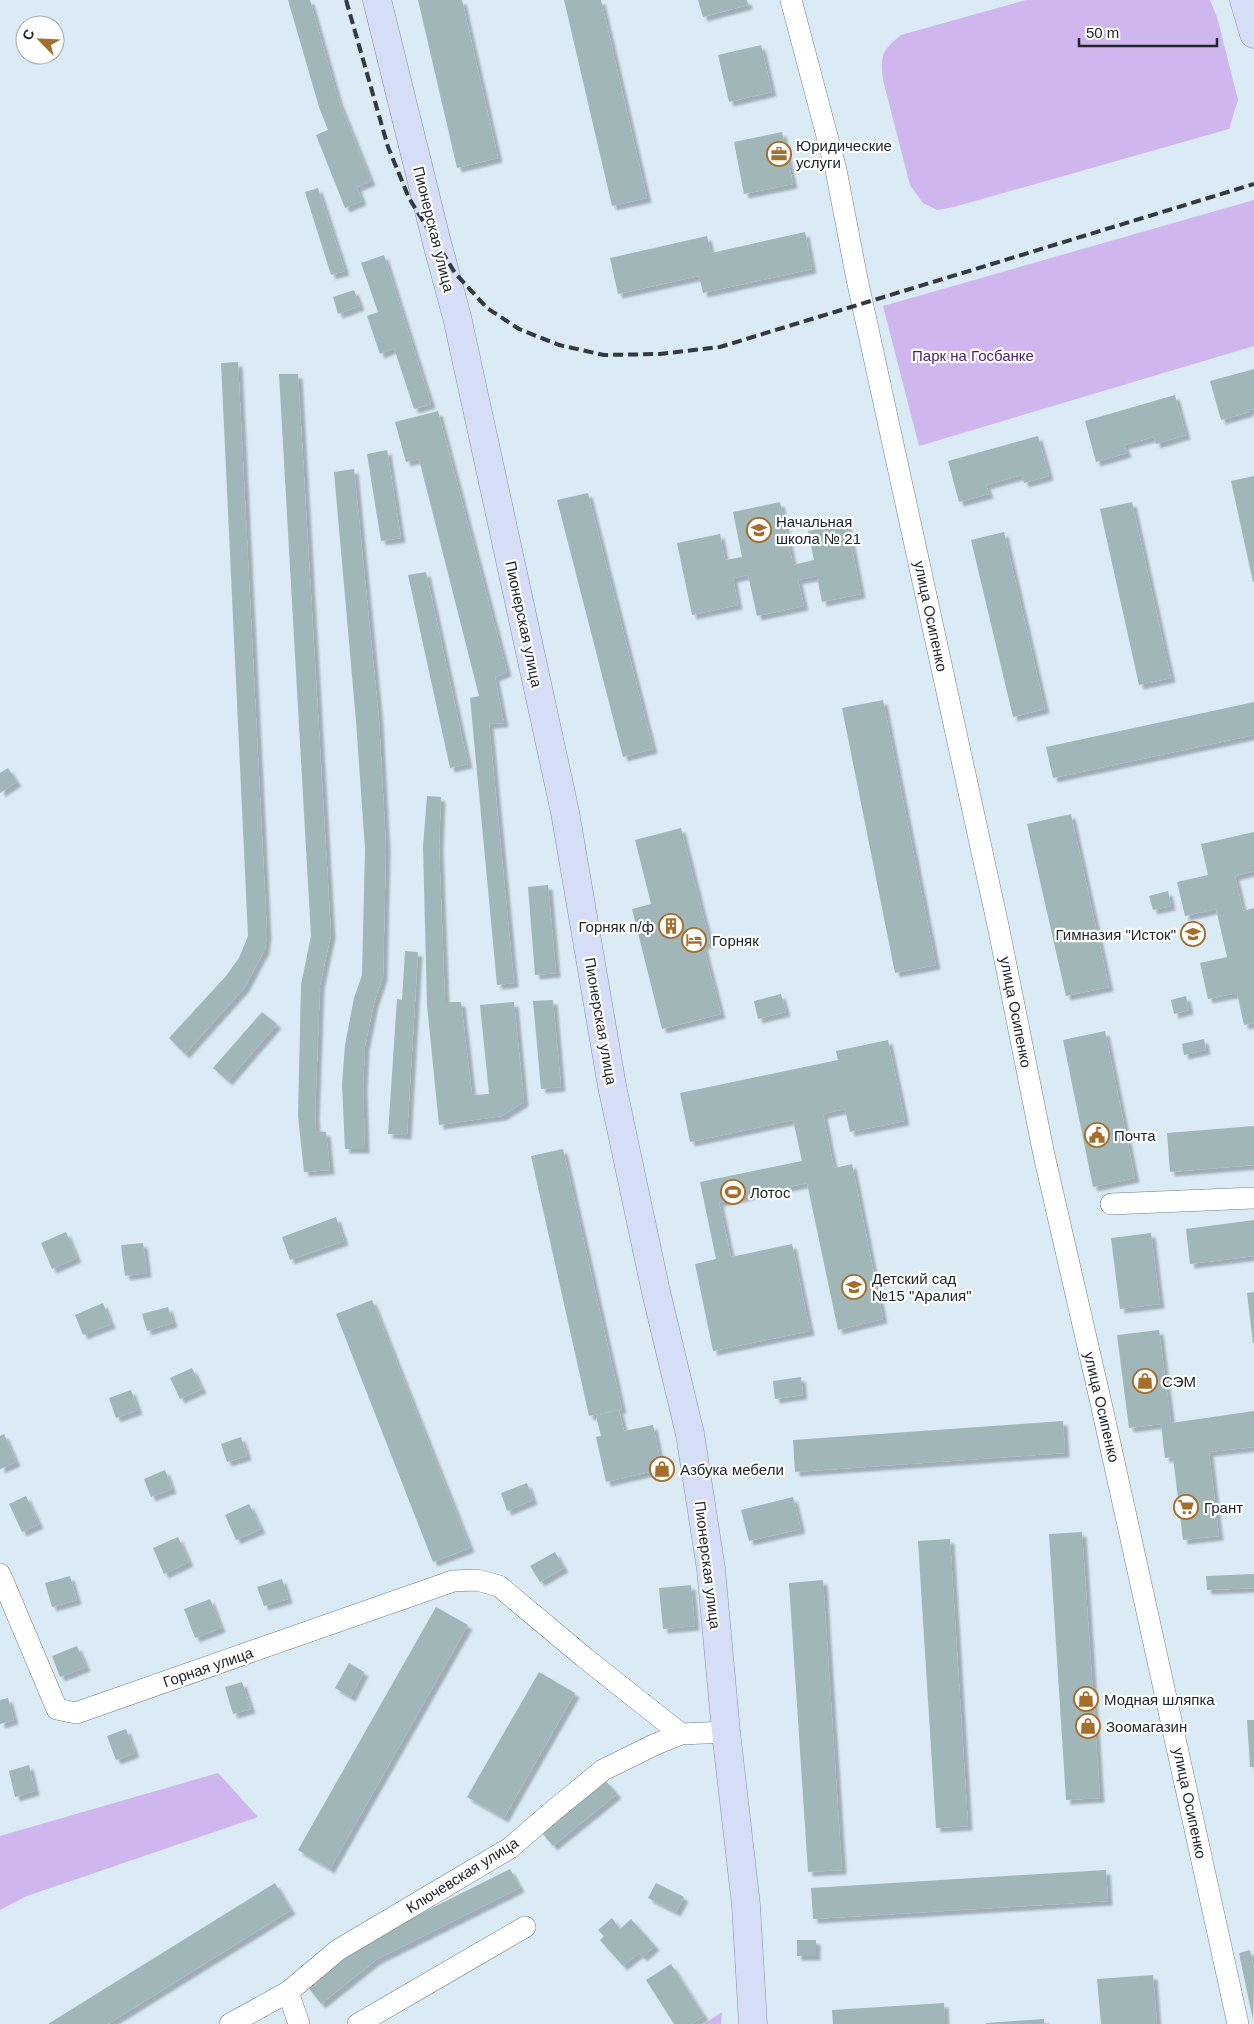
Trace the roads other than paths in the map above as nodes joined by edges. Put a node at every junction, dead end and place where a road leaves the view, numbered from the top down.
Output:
1 (377, 0) edge
2 (791, 0) edge
3 (1244, 0) edge
4 (1254, 34) edge
5 (1254, 1198) edge
6 (1110, 1204) dead end
7 (0, 1574) edge
8 (726, 1732) junction
9 (681, 1734) junction
10 (525, 1927) dead end
11 (288, 1992) junction
12 (230, 2024) edge
13 (299, 2024) edge
14 (358, 2024) edge
15 (753, 2024) edge
16 (1238, 2024) edge

1 - 8 main road, Пионерская улица
2 - 16 street, улица Осипенко
3 - 4 main road
5 - 6 street
7 - 9 street, Горная улица
8 - 9 street, Ключевская улица
8 - 15 main road, Пионерская улица
9 - 11 street, Ключевская улица
10 - 14 street
11 - 12 street, Ключевская улица
11 - 13 street

